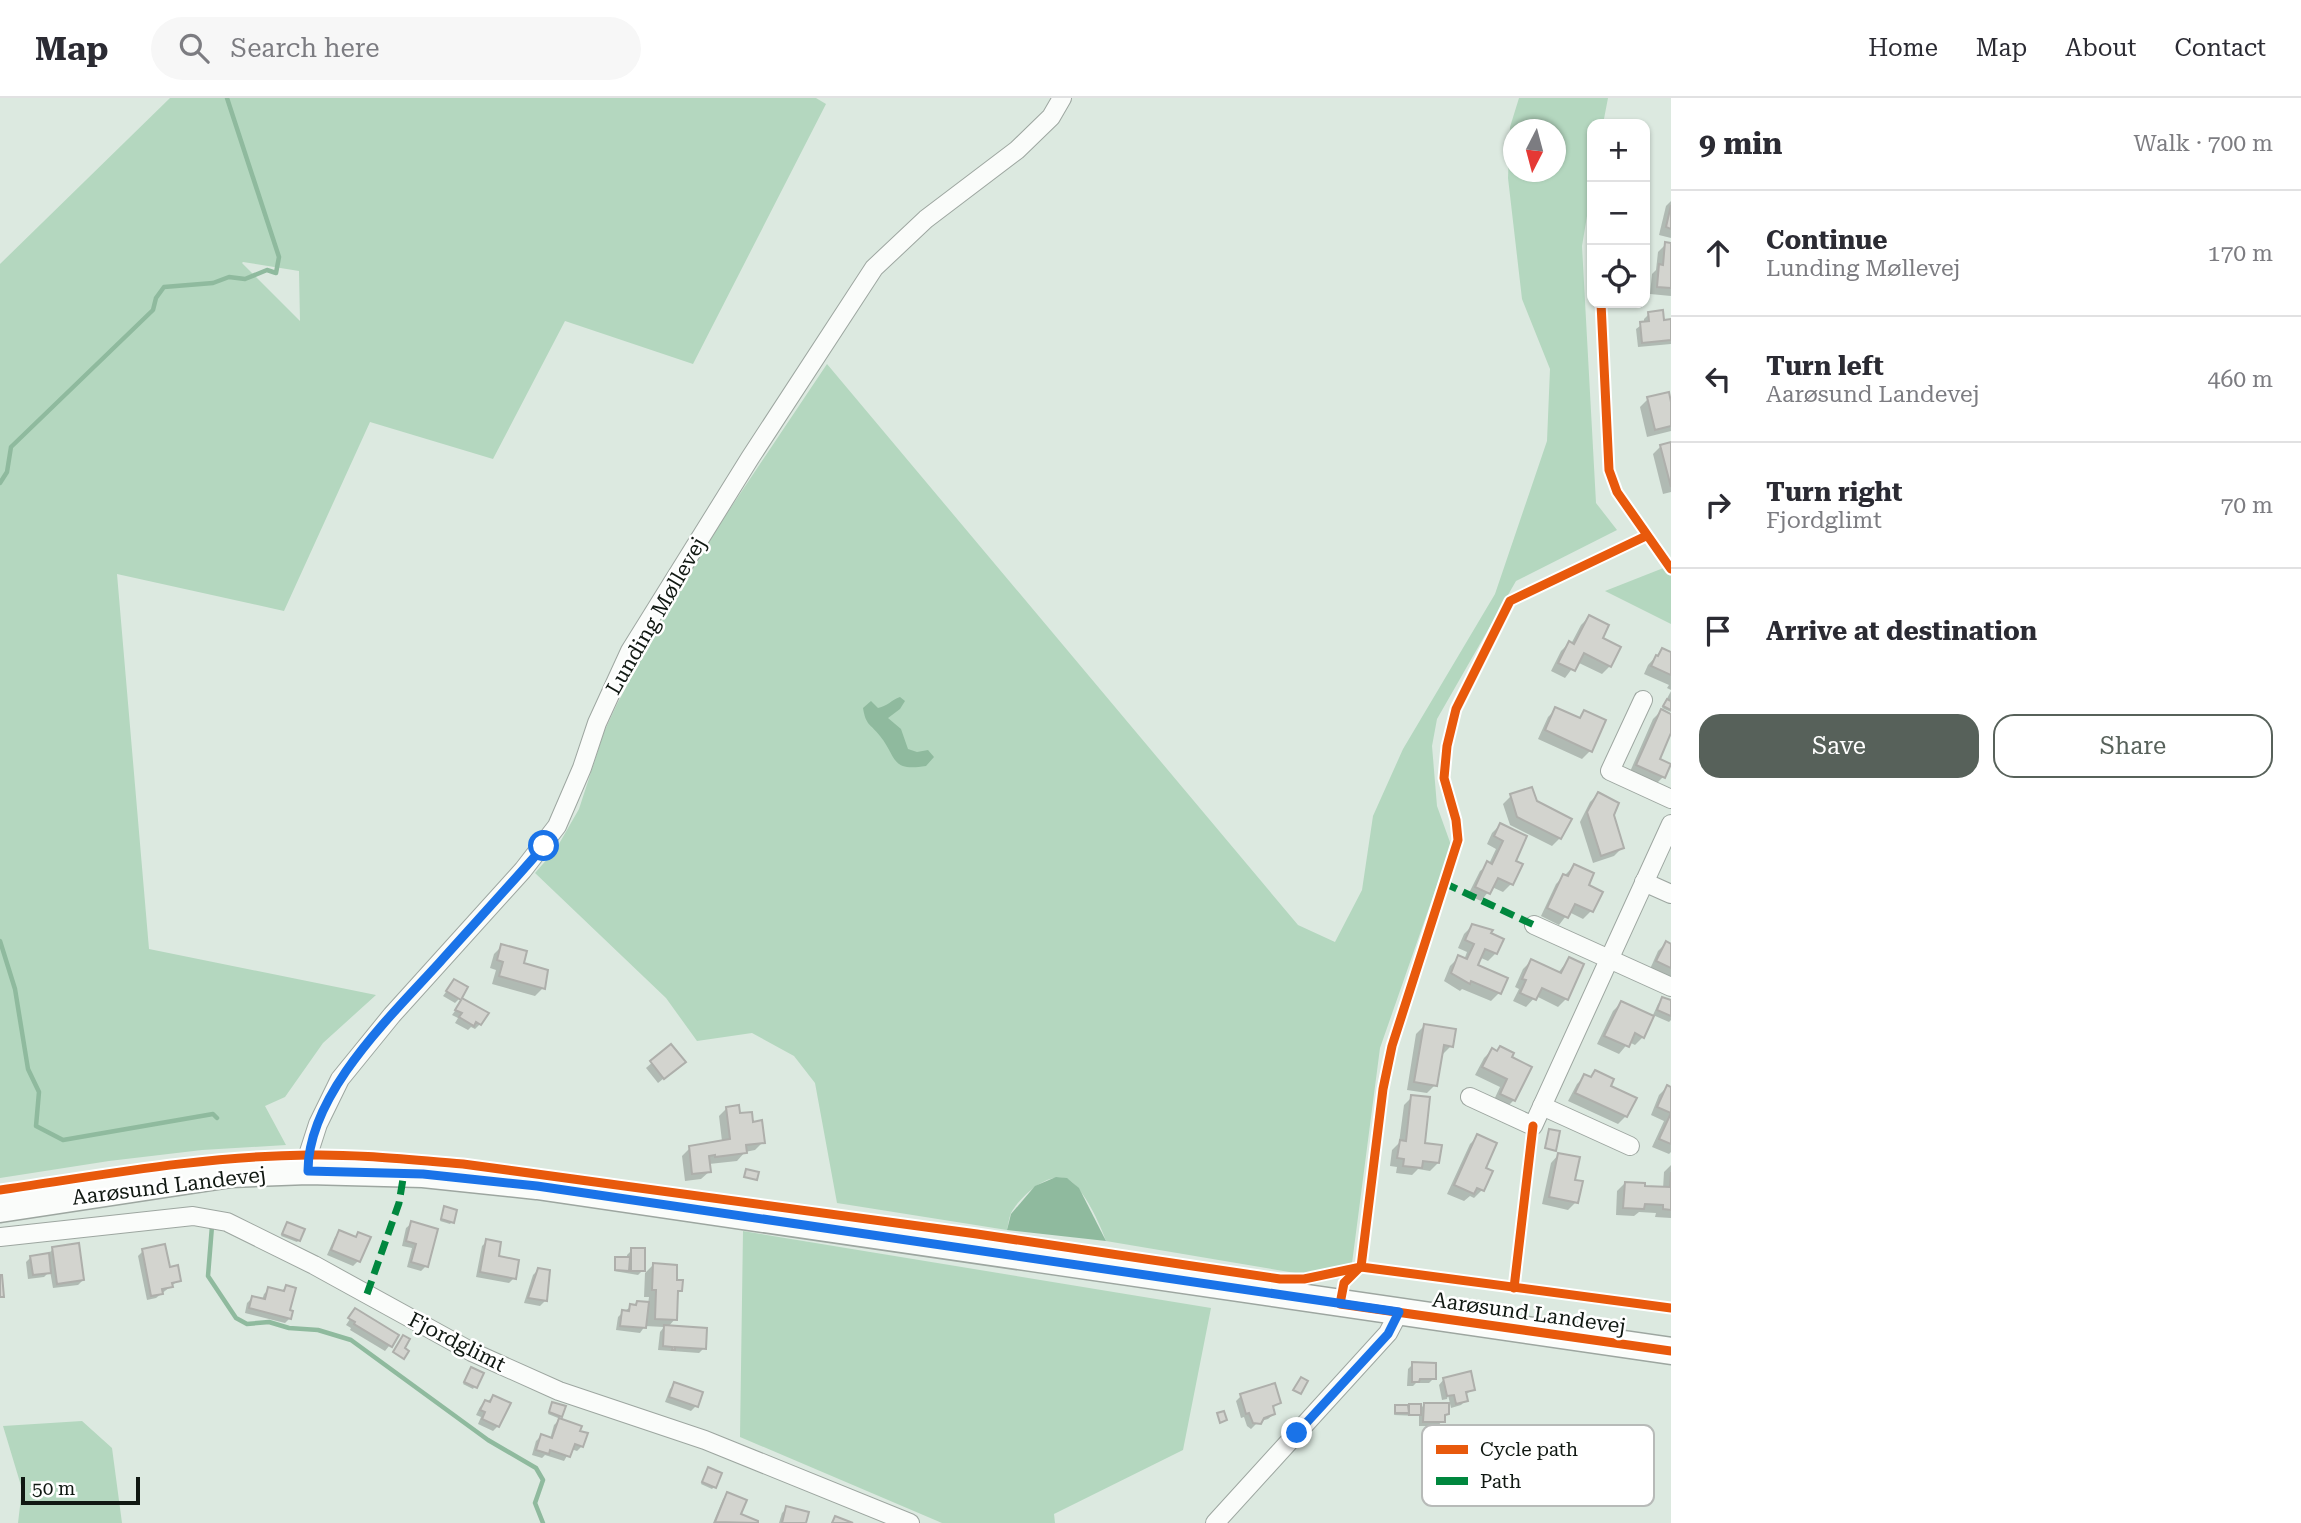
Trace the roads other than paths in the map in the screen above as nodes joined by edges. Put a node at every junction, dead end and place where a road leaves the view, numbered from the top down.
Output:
1 (1062, 98) edge
2 (1643, 700) dead end
3 (1671, 799) edge
4 (1671, 824) edge
5 (1644, 882) junction
6 (1671, 894) edge
7 (1534, 925) dead end
8 (1609, 959) junction
9 (1671, 987) edge
10 (1470, 1097) dead end
11 (1542, 1106) junction
12 (1630, 1146) dead end
13 (308, 1171) junction
14 (0, 1209) edge
15 (0, 1237) edge
16 (1399, 1312) junction
17 (1671, 1351) edge
18 (910, 1523) edge
19 (1215, 1523) edge

1 - 13 street, Lunding Møllevej
2 - 3 street
4 - 5 street
5 - 6 street
5 - 8 street
7 - 8 street
8 - 9 street
8 - 11 street
10 - 11 street
11 - 12 street
13 - 14 street, Aarøsund Landevej
13 - 16 street, Aarøsund Landevej
15 - 18 street, Fjordglimt
16 - 17 street, Aarøsund Landevej
16 - 19 street

